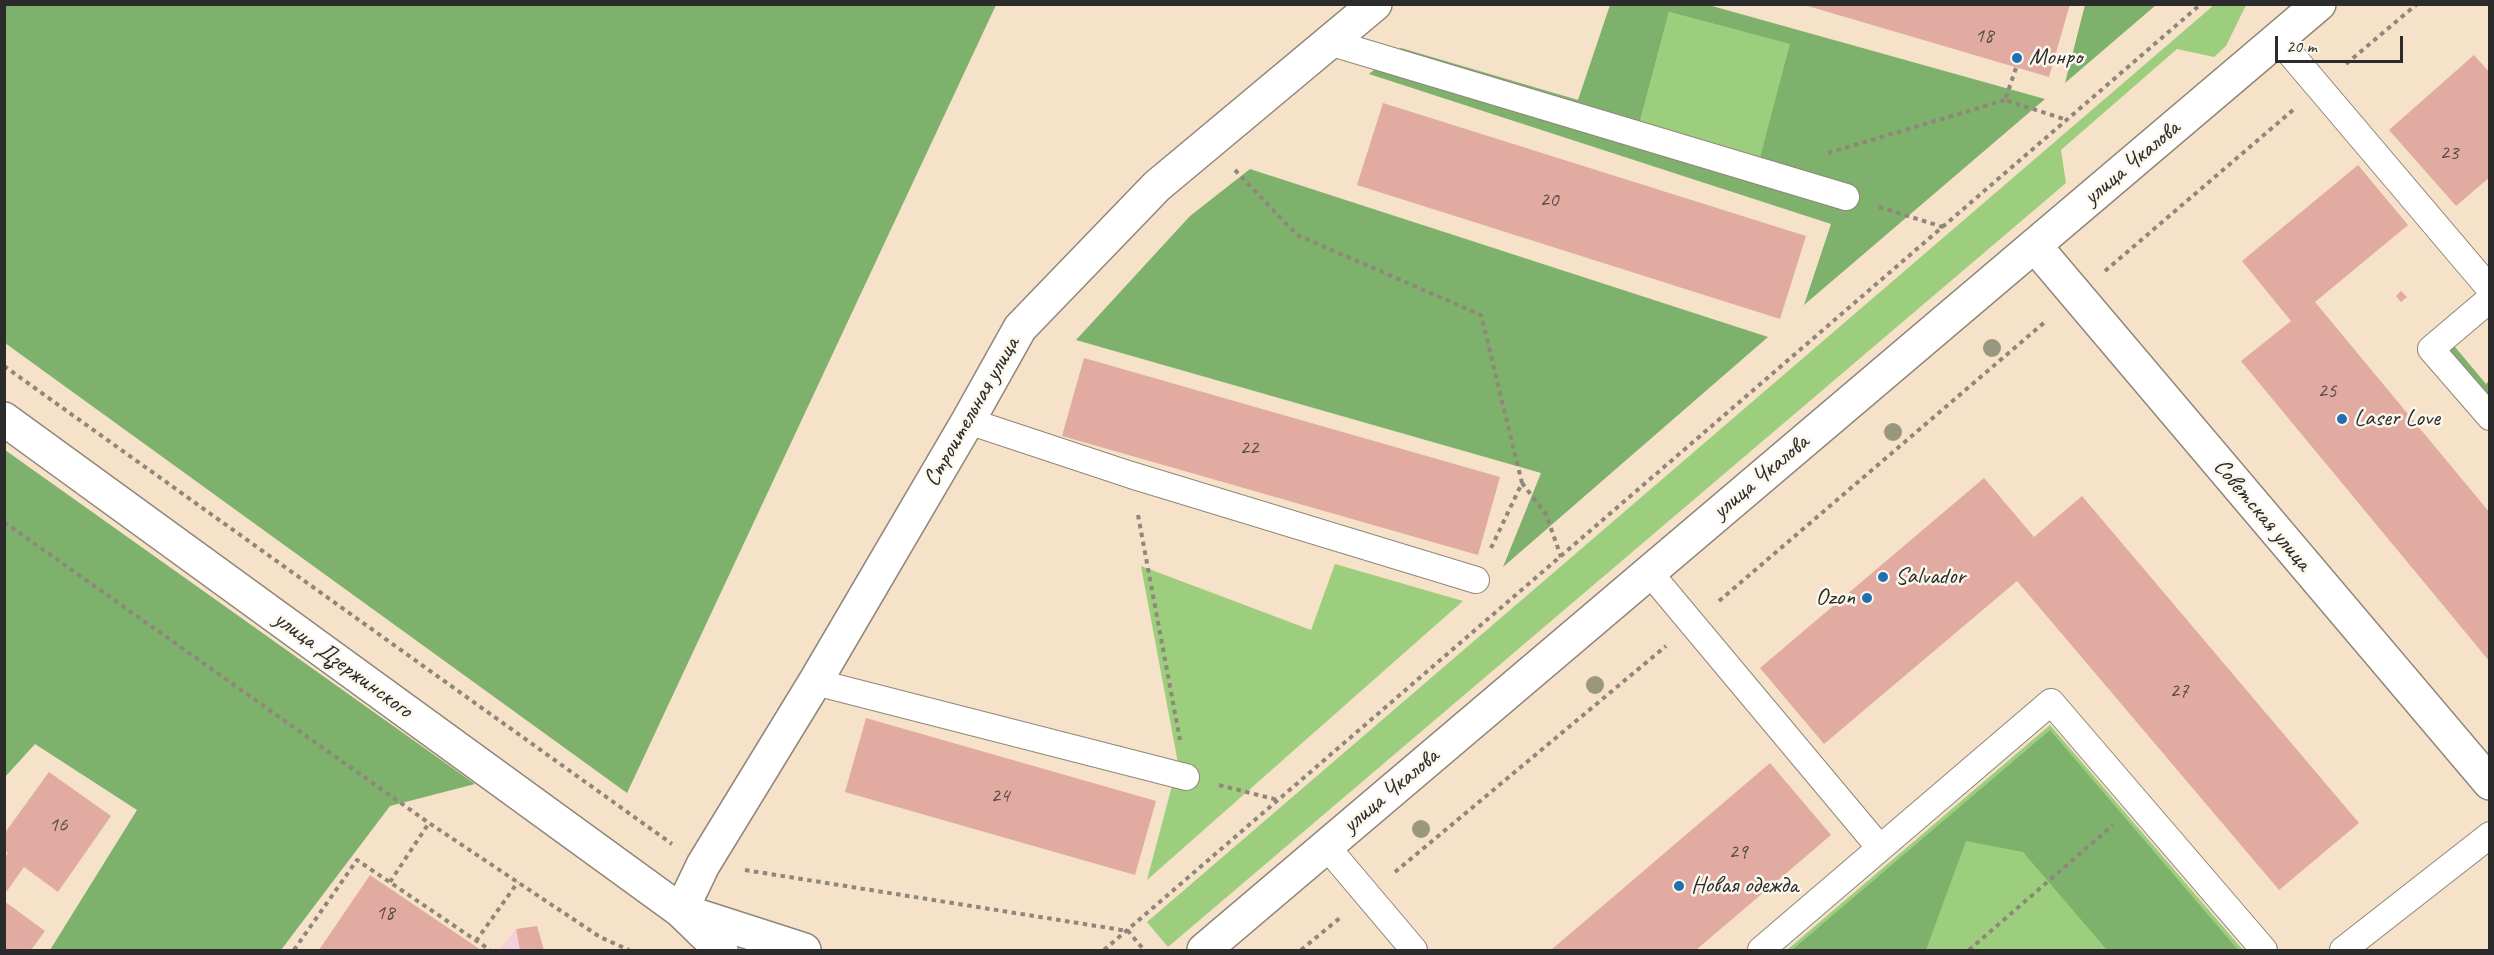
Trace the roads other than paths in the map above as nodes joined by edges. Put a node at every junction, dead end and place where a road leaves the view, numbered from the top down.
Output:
1 (1375, 4) edge
2 (2319, 4) edge
3 (2278, 39) junction
4 (1329, 42) junction
5 (1846, 197) road end
6 (2035, 246) junction
7 (2490, 289) edge
8 (2490, 299) edge
9 (2490, 417) edge
10 (4, 418) edge
11 (968, 421) junction
12 (1649, 572) junction
13 (1476, 580) road end
14 (815, 682) junction
15 (1186, 777) road end
16 (2490, 783) edge
17 (2490, 835) edge
18 (1326, 846) junction
19 (1880, 848) junction
20 (681, 911) junction
21 (721, 951) edge
22 (804, 951) edge
23 (1204, 951) edge
24 (1414, 951) edge
25 (1761, 951) edge
26 (2264, 951) edge
27 (2343, 951) edge

1 - 4 main road, Строительная улица
2 - 3 main road, улица Чкалова
3 - 6 main road, улица Чкалова
3 - 7 lane
4 - 5 lane
4 - 11 main road, Строительная улица
6 - 12 main road, улица Чкалова
6 - 16 main road, Советская улица
8 - 9 lane
10 - 20 main road, улица Дзержинского
11 - 13 lane
11 - 14 main road, Строительная улица
12 - 18 main road, улица Чкалова
12 - 19 lane
14 - 15 lane
14 - 20 main road, Строительная улица
17 - 27 lane
18 - 23 main road, улица Чкалова
18 - 24 lane
19 - 25 lane
19 - 26 lane
20 - 21 main road, улица Дзержинского
20 - 22 main road, улица Дзержинского

